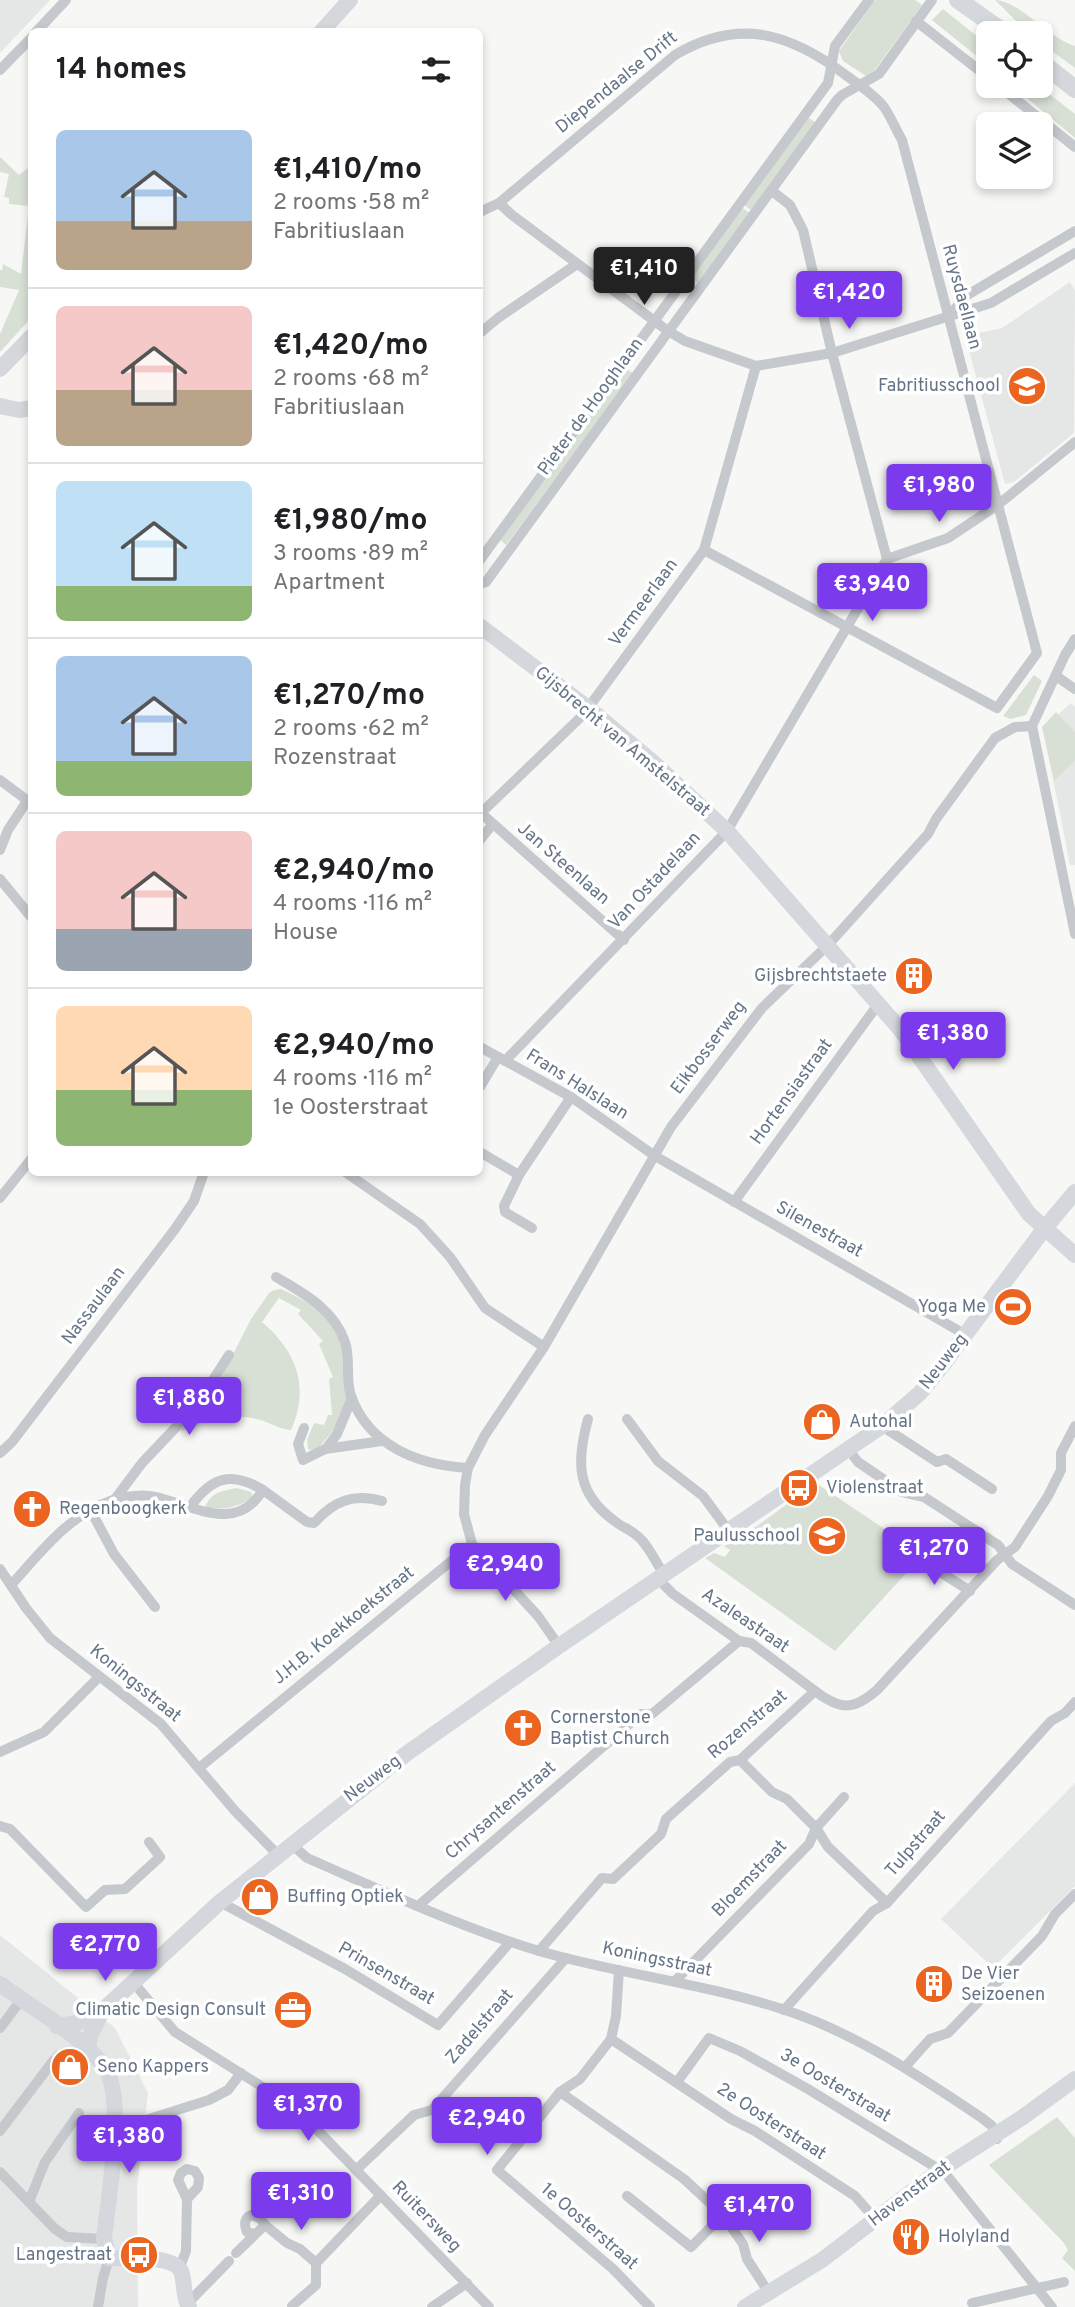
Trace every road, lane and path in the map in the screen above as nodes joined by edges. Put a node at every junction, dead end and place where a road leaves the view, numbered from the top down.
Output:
1 (66, 0) edge
2 (350, 0) edge
3 (869, 0) edge
4 (932, 0) edge
5 (958, 0) edge
6 (974, 6) edge
7 (916, 20) junction
8 (991, 21) edge
9 (40, 28) edge
10 (324, 28) edge
11 (28, 41) edge
12 (831, 64) junction
13 (976, 68) edge
14 (0, 70) edge
15 (1053, 72) edge
16 (859, 85) junction
17 (1075, 89) edge
18 (1014, 98) edge
19 (1075, 147) edge
20 (772, 191) junction
21 (499, 203) junction
22 (483, 211) edge
23 (1075, 231) edge
24 (1073, 258) edge
25 (577, 264) junction
26 (948, 318) junction
27 (654, 320) junction
28 (483, 330) edge
29 (668, 331) junction
30 (28, 340) edge
31 (832, 353) junction
32 (756, 366) junction
33 (0, 369) edge
34 (0, 406) edge
35 (28, 409) edge
36 (1075, 442) edge
37 (999, 504) junction
38 (704, 550) junction
39 (483, 556) edge
40 (887, 559) junction
41 (483, 583) edge
42 (483, 628) edge
43 (847, 628) junction
44 (1075, 639) edge
45 (1056, 676) junction
46 (1075, 689) edge
47 (588, 708) junction
48 (1032, 726) junction
49 (0, 780) edge
50 (28, 801) edge
51 (28, 803) edge
52 (483, 811) edge
53 (483, 815) edge
54 (492, 825) junction
55 (727, 831) junction
56 (483, 836) edge
57 (0, 850) edge
58 (1069, 873) edge
59 (0, 879) edge
60 (28, 913) edge
61 (1075, 934) edge
62 (624, 940) junction
63 (828, 945) junction
64 (878, 1003) junction
65 (483, 1049) edge
66 (502, 1059) junction
67 (483, 1083) edge
68 (571, 1097) junction
69 (483, 1154) edge
70 (655, 1156) junction
71 (28, 1163) edge
72 (519, 1175) junction
73 (203, 1176) edge
74 (351, 1176) edge
75 (1075, 1192) edge
76 (0, 1198) edge
77 (734, 1202) junction
78 (531, 1228) dead end
79 (1044, 1229) junction
80 (1075, 1255) edge
81 (276, 1277) dead end
82 (966, 1335) junction
83 (544, 1347) junction
84 (229, 1355) dead end
85 (352, 1398) junction
86 (588, 1419) dead end
87 (627, 1419) dead end
88 (882, 1426) junction
89 (1075, 1426) edge
90 (304, 1428) dead end
91 (382, 1441) junction
92 (326, 1449) junction
93 (848, 1449) junction
94 (0, 1453) edge
95 (468, 1468) junction
96 (992, 1489) dead end
97 (262, 1490) junction
98 (115, 1499) junction
99 (382, 1501) dead end
100 (190, 1507) junction
101 (90, 1509) junction
102 (728, 1530) junction
103 (472, 1544) junction
104 (1006, 1555) junction
105 (915, 1556) dead end
106 (0, 1569) edge
107 (661, 1576) junction
108 (11, 1586) junction
109 (970, 1591) junction
110 (1075, 1605) edge
111 (155, 1607) dead end
112 (739, 1642) junction
113 (559, 1646) junction
114 (99, 1677) junction
115 (815, 1691) junction
116 (1075, 1702) edge
117 (0, 1752) edge
118 (740, 1760) junction
119 (200, 1768) junction
120 (844, 1797) dead end
121 (0, 1826) edge
122 (816, 1828) junction
123 (149, 1842) dead end
124 (285, 1852) junction
125 (1075, 1894) edge
126 (220, 1902) junction
127 (887, 1903) junction
128 (418, 1906) junction
129 (510, 1942) junction
130 (539, 1951) junction
131 (566, 1958) junction
132 (619, 1970) junction
133 (675, 1981) junction
134 (133, 1982) junction
135 (0, 1984) edge
136 (19, 2002) junction
137 (784, 2010) junction
138 (102, 2011) junction
139 (57, 2026) junction
140 (0, 2028) edge
141 (611, 2039) junction
142 (88, 2049) junction
143 (54, 2061) tunnel mouth
144 (905, 2067) junction
145 (241, 2073) junction
146 (1075, 2079) edge
147 (677, 2082) junction
148 (560, 2092) junction
149 (79, 2113) dead end
150 (114, 2130) junction
151 (0, 2131) edge
152 (997, 2136) junction
153 (356, 2170) junction
154 (942, 2171) junction
155 (0, 2172) edge
156 (381, 2195) junction
157 (626, 2196) dead end
158 (187, 2199) dead end
159 (29, 2202) junction
160 (723, 2215) junction
161 (877, 2220) junction
162 (265, 2225) junction
163 (254, 2234) junction
164 (104, 2239) junction
165 (109, 2258) junction
166 (316, 2263) junction
167 (180, 2267) junction
168 (1064, 2282) dead end
169 (467, 2283) junction
170 (1038, 2289) junction
171 (769, 2293) junction
172 (972, 2302) dead end
173 (188, 2306) edge
174 (292, 2306) edge
175 (99, 2307) edge
176 (432, 2307) edge
177 (489, 2307) edge
178 (650, 2307) edge
179 (745, 2307) edge
180 (1052, 2307) edge

1 - 9 street
2 - 10 street
3 - 12 street, Pieter de Hooghlaan
4 - 7 street, Pieter de Hooghlaan
5 - 6 main road
6 - 8 main road
7 - 13 street
7 - 16 street, Pieter de Hooghlaan
11 - 14 street
12 - 16 street
12 - 21 street, Diependaalse Drift
12 - 27 street, Pieter de Hooghlaan
15 - 17 main road
16 - 20 street, Pieter de Hooghlaan
16 - 26 street, Ruysdaellaan
18 - 19 street
20 - 29 street, Pieter de Hooghlaan
20 - 31 street
21 - 22 street, Diependaalse Drift
21 - 25 street
23 - 26 street
24 - 26 street
25 - 27 street
25 - 28 street
26 - 31 street
26 - 37 street, Ruysdaellaan
27 - 29 street
27 - 39 street, Pieter de Hooghlaan
29 - 32 street
29 - 41 street, Pieter de Hooghlaan
30 - 33 street
31 - 32 street
31 - 40 street
32 - 38 street, Vermeerlaan
34 - 35 street
36 - 37 street
37 - 40 street
37 - 43 street, Ruysdaellaan
38 - 43 street
38 - 47 street, Vermeerlaan
40 - 43 street, Van Ostadelaan
42 - 47 street, Gijsbrecht van Amstelstraat
43 - 55 street, Van Ostadelaan
44 - 45 street
45 - 46 street
45 - 48 street
47 - 52 street, Vermeerlaan
47 - 55 street, Gijsbrecht van Amstelstraat
48 - 58 street
48 - 63 street, Eikbosserweg
49 - 50 street
51 - 57 street
53 - 54 street, Jan Steenlaan
54 - 56 street
54 - 62 street, Jan Steenlaan
55 - 62 street, Van Ostadelaan
55 - 63 street, Gijsbrecht van Amstelstraat
58 - 61 street
59 - 60 street
62 - 66 street, Van Ostadelaan
63 - 64 street, Gijsbrecht van Amstelstraat
63 - 70 street, Eikbosserweg
64 - 77 street, Hortensiastraat
64 - 79 street, Gijsbrecht van Amstelstraat
65 - 66 street, Frans Halslaan
66 - 67 street, Van Ostadelaan
66 - 68 street, Frans Halslaan
68 - 70 street, Frans Halslaan
68 - 72 street
69 - 72 street
70 - 77 street, Silenestraat
70 - 83 street, Eikbosserweg
71 - 76 street
72 - 78 street
73 - 94 street, Nassaulaan
74 - 83 street
75 - 79 street, Neuweg
77 - 82 street, Silenestraat
79 - 80 street, Gijsbrecht van Amstelstraat
79 - 82 street, Neuweg
81 - 85 street
82 - 88 street, Neuweg
83 - 95 street, Eikbosserweg
84 - 98 street
85 - 91 street
85 - 92 street
86 - 107 street
87 - 102 street
88 - 93 street, Neuweg
88 - 96 street
89 - 104 street, Rozenstraat
90 - 92 street
91 - 92 street
91 - 95 street
93 - 102 street, Neuweg
93 - 104 street
95 - 103 street, Eikbosserweg
97 - 99 street
97 - 100 street
97 - 100 street
98 - 100 street
98 - 101 street
101 - 108 street
101 - 111 street
102 - 107 street, Neuweg
103 - 113 street
103 - 119 street, J.H.B. Koekkoekstraat
104 - 109 street, Rozenstraat
104 - 110 street
105 - 109 street
106 - 108 street, Koningsstraat
107 - 112 street, Azaleastraat
107 - 113 street, Neuweg
108 - 114 street, Koningsstraat
109 - 115 street, Rozenstraat
112 - 115 street, Azaleastraat
112 - 128 street, Chrysantenstraat
113 - 124 street, Neuweg
114 - 117 street
114 - 119 street, Koningsstraat
115 - 118 street, Rozenstraat
116 - 127 street, Tulpstraat
118 - 122 street
118 - 130 street, Rozenstraat
119 - 124 street, Koningsstraat
120 - 122 street, Bloemstraat
121 - 123 street
122 - 127 street
122 - 133 street, Bloemstraat
124 - 126 street, Neuweg
124 - 128 street, Koningsstraat
125 - 144 street
126 - 129 street, Prinsenstraat
126 - 134 street, Neuweg
127 - 137 street, Tulpstraat
128 - 129 street, Koningsstraat
129 - 130 street, Koningsstraat
130 - 131 street, Koningsstraat
131 - 132 street, Koningsstraat
131 - 153 street, Zadelstraat
132 - 133 street, Koningsstraat
132 - 141 street, 1e Oosterstraat
133 - 137 street, Koningsstraat
134 - 138 street, Neuweg
134 - 145 street, Ruitersweg
135 - 136 street
136 - 139 street
136 - 140 street
137 - 144 street, Koningsstraat
138 - 139 street, Neuweg
138 - 142 street, Neuweg
139 - 142 street
141 - 147 street, 2e Oosterstraat
141 - 148 street, 1e Oosterstraat
142 - 150 street
143 - 151 street
144 - 152 street, Koningsstraat
145 - 150 street
145 - 153 street, Ruitersweg
146 - 152 street, Havenstraat
147 - 154 street, 3e Oosterstraat
147 - 161 street, 2e Oosterstraat
148 - 160 street
148 - 178 street, 1e Oosterstraat
149 - 159 street
150 - 164 street
152 - 154 street, Havenstraat
153 - 156 street, Ruitersweg
154 - 161 street, Havenstraat
154 - 170 street
155 - 159 street
156 - 166 street
156 - 169 street, Ruitersweg
157 - 160 street
158 - 167 street
159 - 164 street
160 - 171 street
161 - 171 street, Havenstraat
162 - 163 street
162 - 163 street
162 - 166 street
163 - 173 street
164 - 165 street
165 - 167 street
165 - 175 street
166 - 174 street
167 - 173 street
168 - 170 street
169 - 176 street
169 - 177 street, Ruitersweg
170 - 172 street
170 - 180 street
171 - 179 street, Havenstraat

